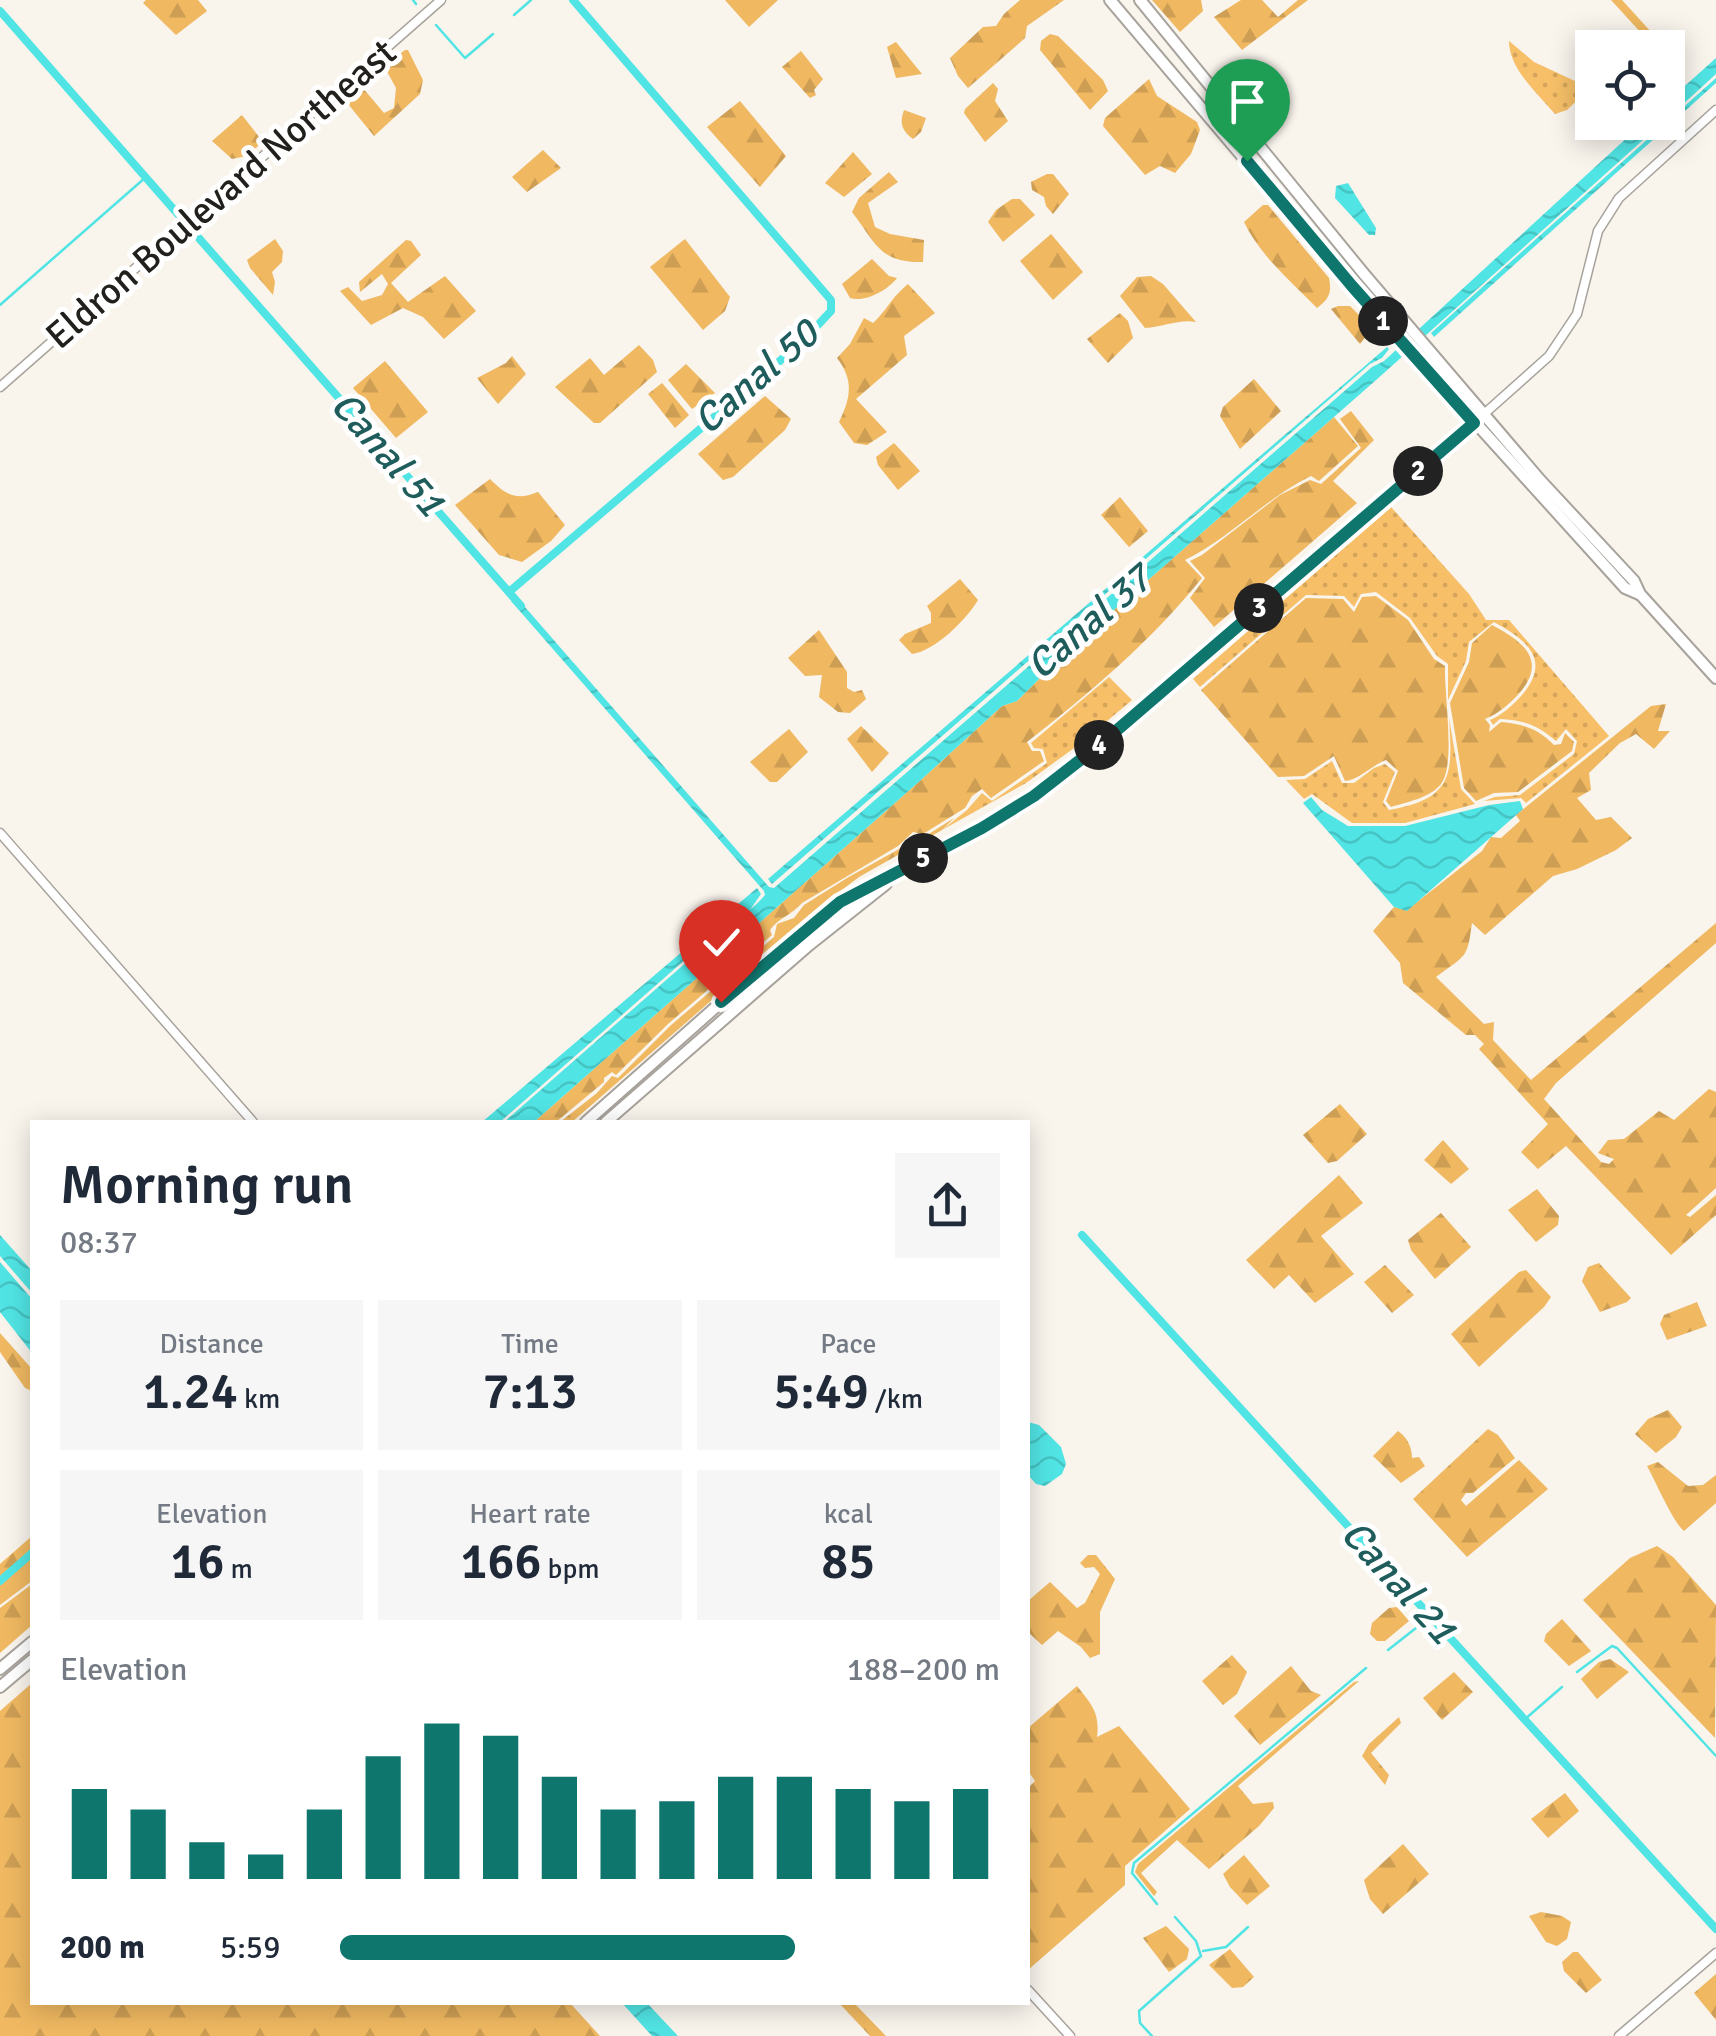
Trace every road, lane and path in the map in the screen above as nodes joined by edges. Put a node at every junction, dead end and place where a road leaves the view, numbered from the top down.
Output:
1 (441, 0) edge
2 (1110, 0) edge
3 (1140, 0) edge
4 (1716, 110) edge
5 (0, 387) edge
6 (1484, 414) junction
7 (1474, 423) junction
8 (1640, 594) junction
9 (1716, 678) edge
10 (0, 833) edge
11 (928, 856) junction
12 (251, 1120) edge
13 (588, 1120) edge
14 (608, 1120) edge
15 (30, 1644) edge
16 (30, 1662) edge
17 (0, 1670) edge
18 (0, 1687) edge
19 (1716, 1952) edge
20 (1030, 1992) edge
21 (1070, 2036) edge
22 (1619, 2036) edge

1 - 5 street, Eldron Boulevard Northeast
2 - 7 main road
3 - 6 main road
4 - 6 street
6 - 7 main road
6 - 8 main road
7 - 8 main road
7 - 11 main road
8 - 9 main road
10 - 12 street
11 - 13 main road
11 - 14 main road
15 - 17 main road
16 - 18 main road
19 - 22 street
20 - 21 street

